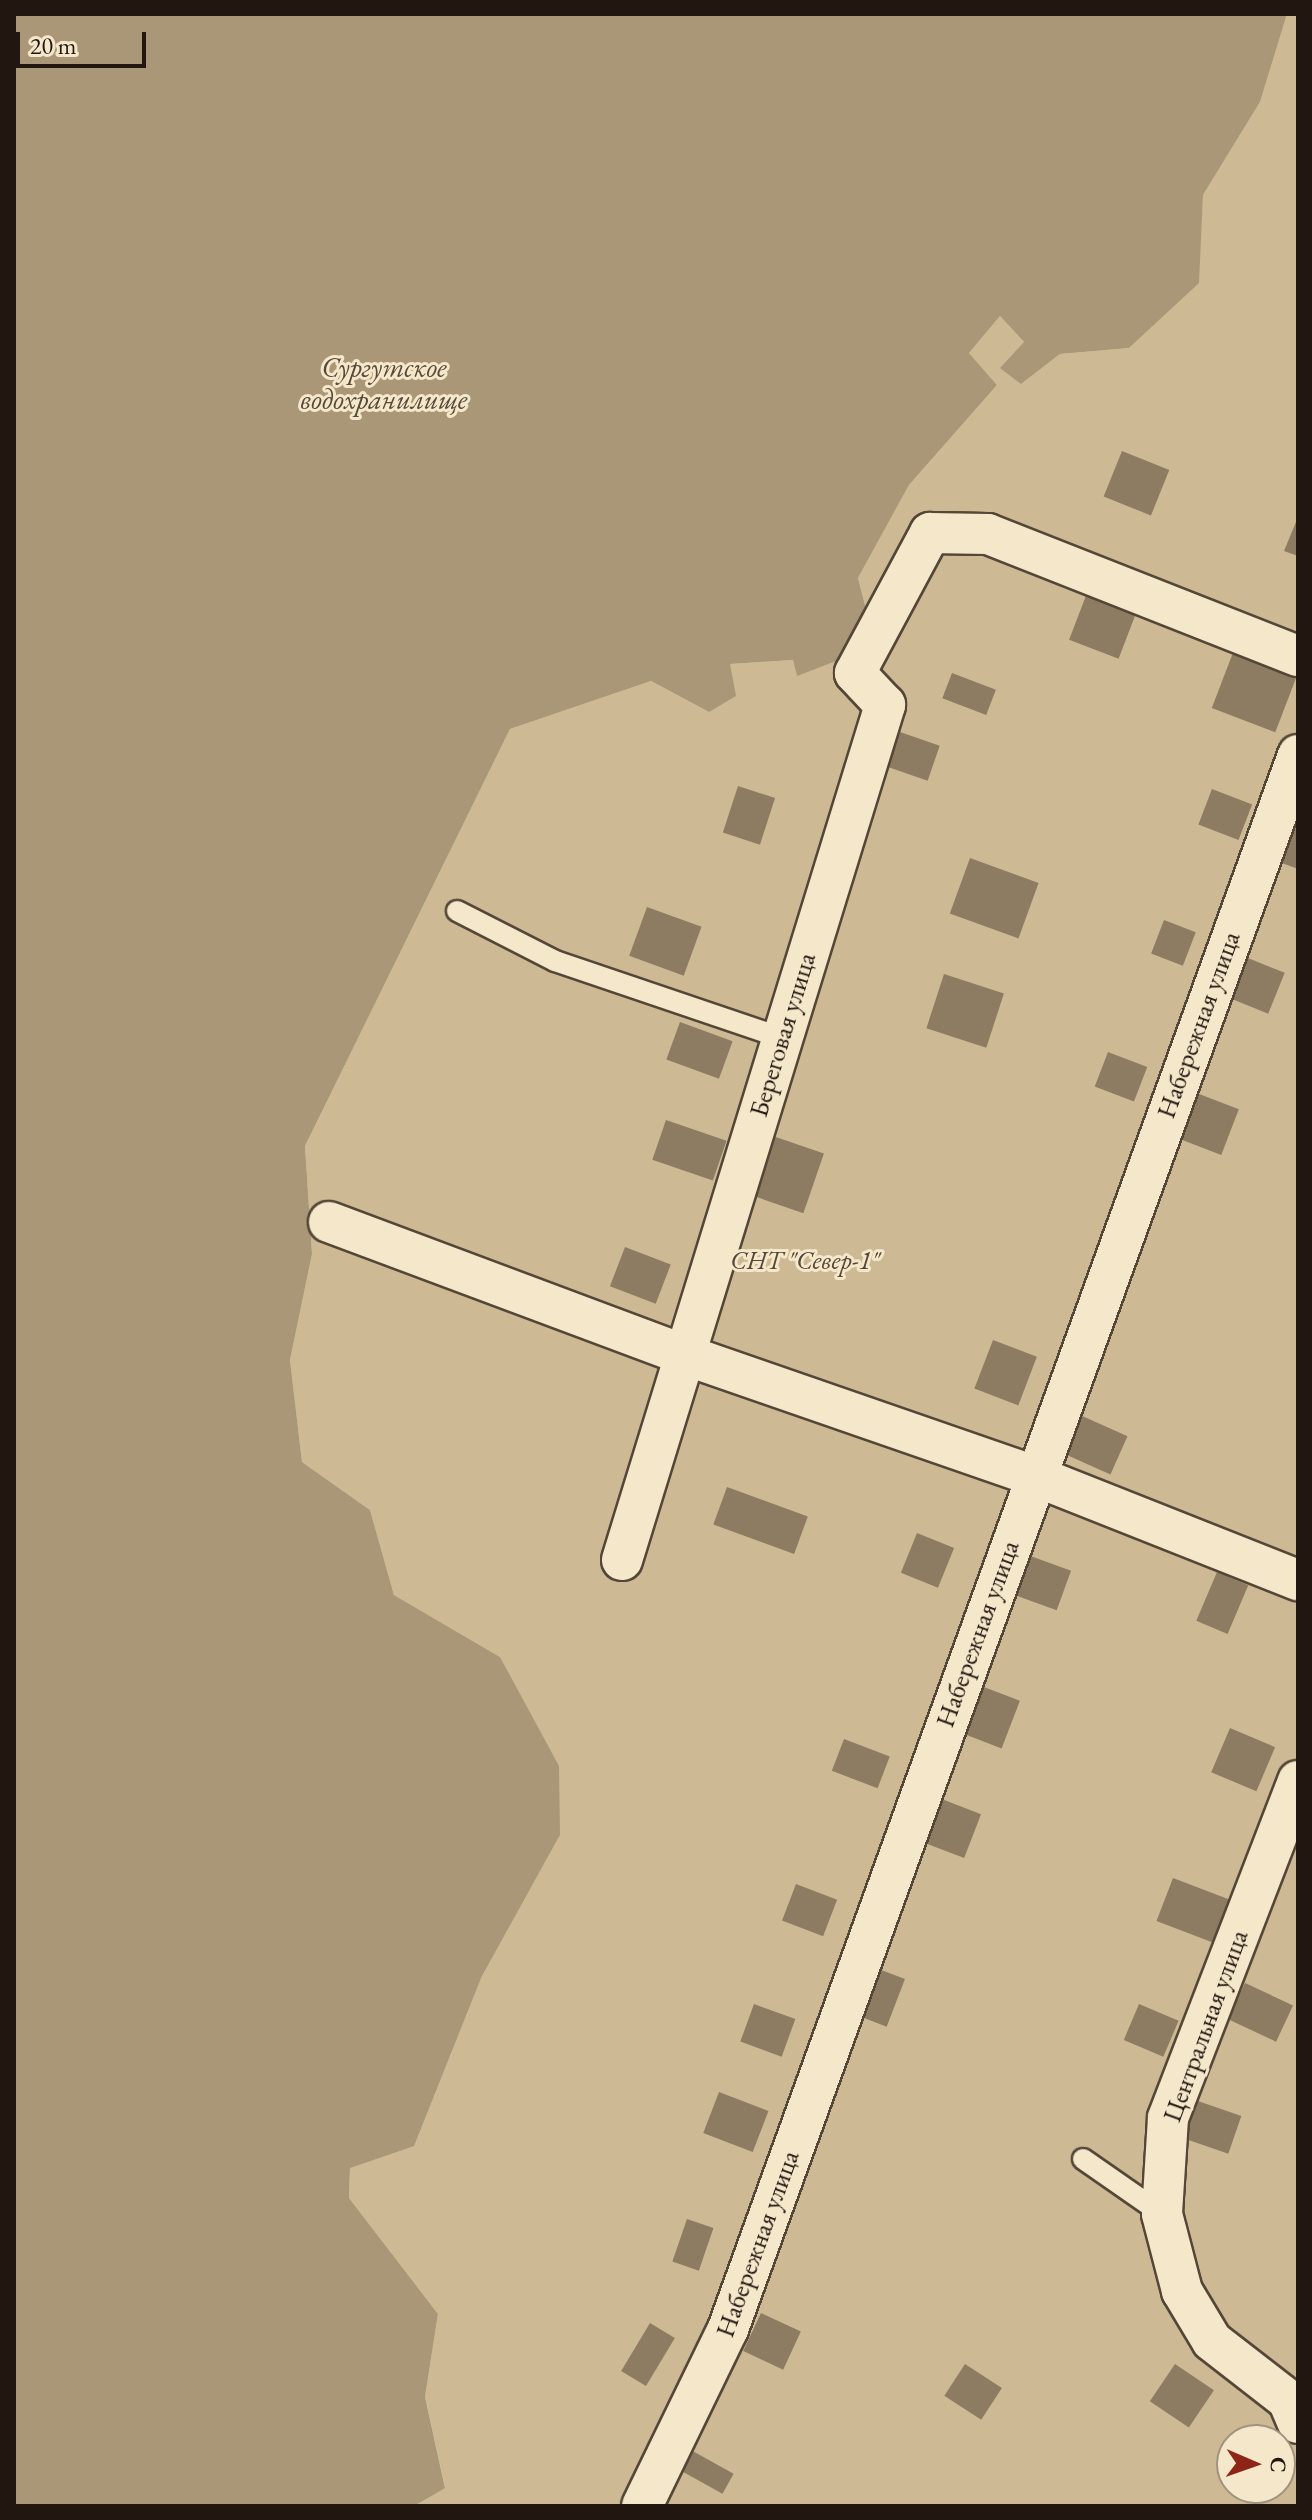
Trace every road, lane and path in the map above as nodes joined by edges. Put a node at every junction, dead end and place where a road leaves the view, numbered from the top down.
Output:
1 (1298, 656) edge
2 (1298, 755) edge
3 (457, 911) dead end
4 (782, 1038) junction
5 (329, 1222) dead end
6 (688, 1356) junction
7 (1035, 1476) junction
8 (622, 1560) dead end
9 (1298, 1580) edge
10 (1298, 1781) edge
11 (1083, 2159) dead end
12 (1162, 2214) junction
13 (1295, 2409) edge
14 (642, 2506) edge

1 - 4 street, Береговая улица
2 - 7 street, Набережная улица
3 - 4 lane
4 - 6 street, Береговая улица
5 - 6 street
6 - 7 street
6 - 8 street, Береговая улица
7 - 9 street
7 - 14 street, Набережная улица
10 - 12 street, Центральная улица
11 - 12 lane
12 - 13 street, Центральная улица

